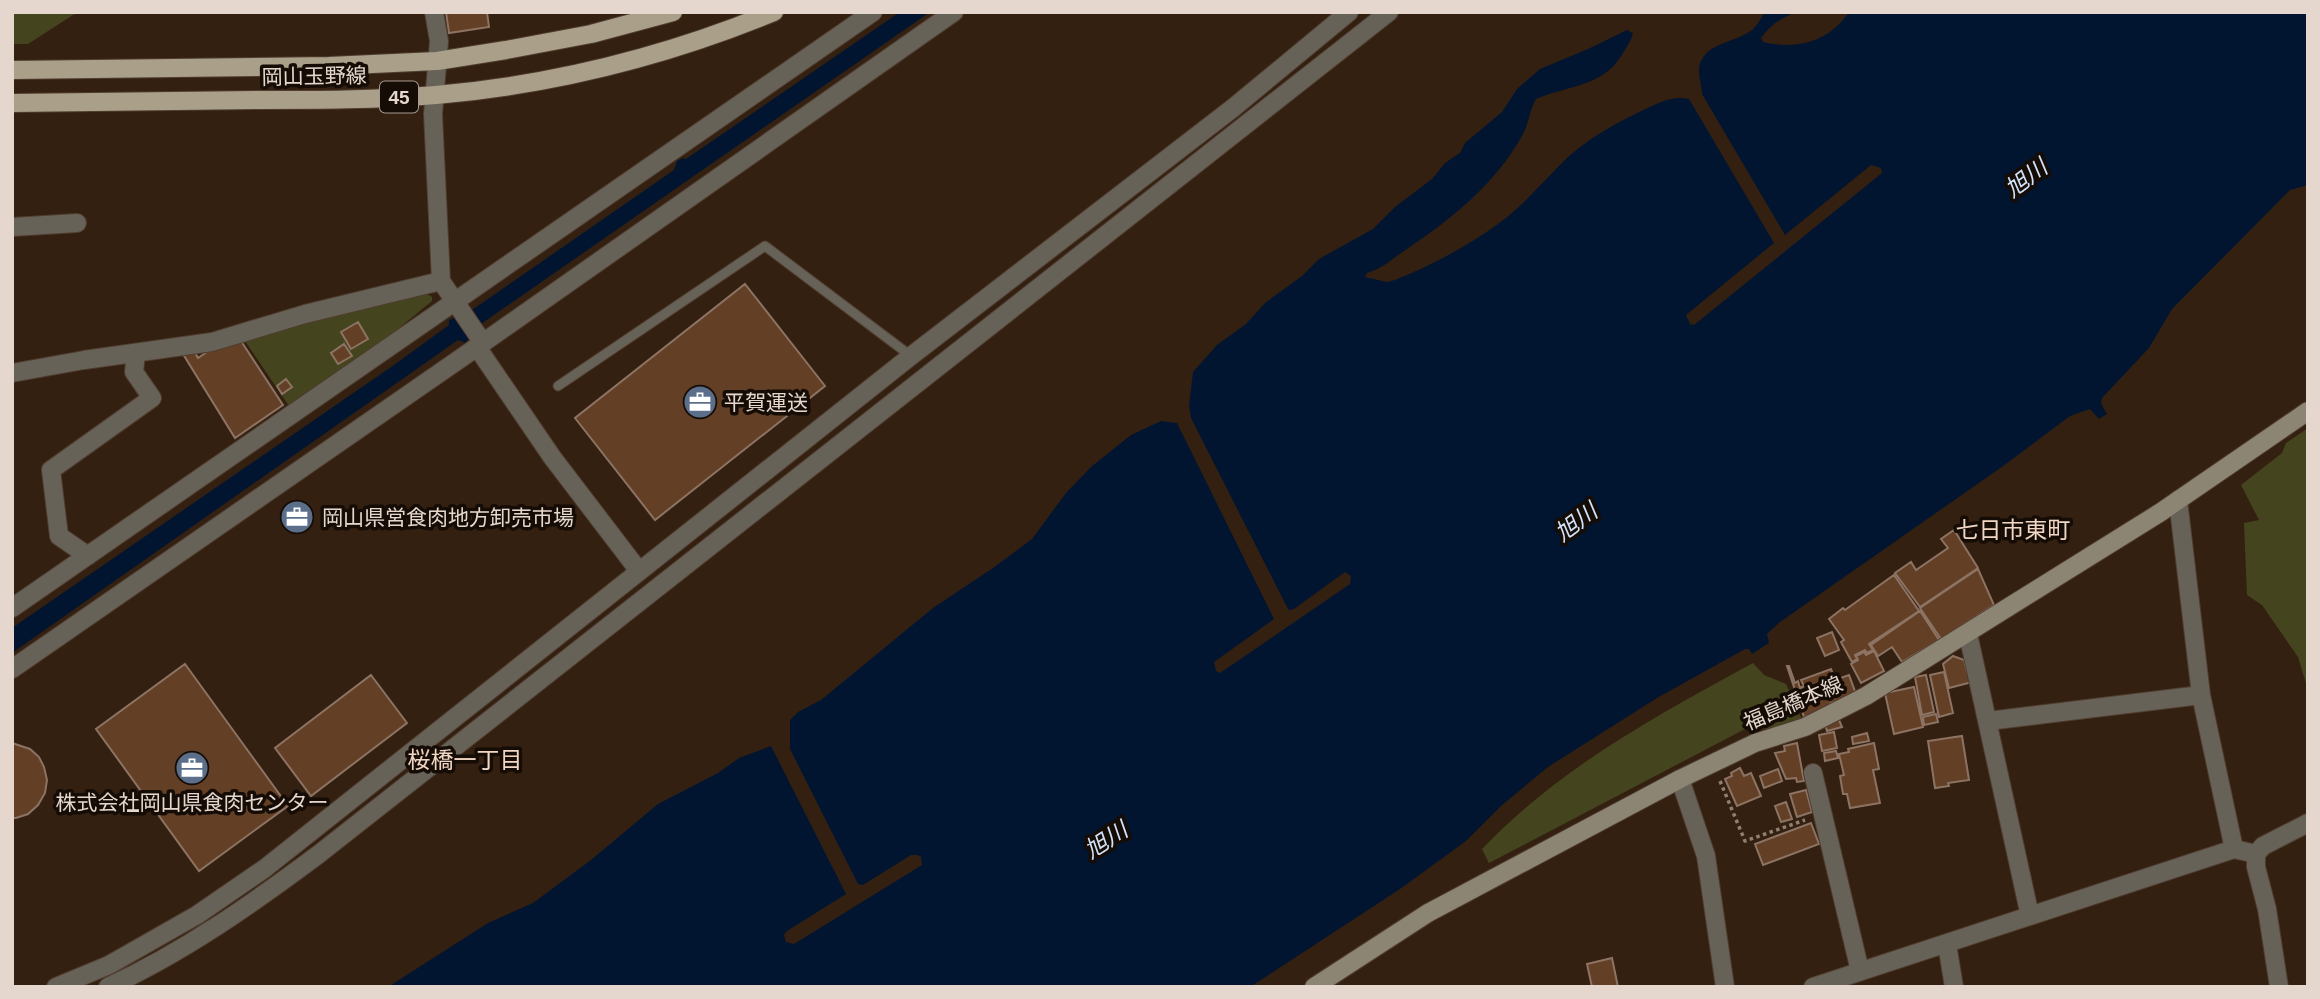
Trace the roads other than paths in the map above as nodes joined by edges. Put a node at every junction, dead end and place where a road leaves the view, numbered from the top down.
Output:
1 (434, 12) edge
2 (673, 12) edge
3 (774, 12) edge
4 (873, 12) edge
5 (954, 12) edge
6 (1349, 12) edge
7 (1389, 12) edge
8 (438, 61) junction
9 (12, 70) edge
10 (435, 95) junction
11 (12, 103) edge
12 (77, 223) dead end
13 (12, 227) edge
14 (441, 281) junction
15 (459, 307) junction
16 (479, 341) junction
17 (136, 353) junction
18 (911, 356) junction
19 (12, 373) edge
20 (558, 386) dead end
21 (2308, 411) edge
22 (2178, 500) junction
23 (88, 556) junction
24 (639, 571) junction
25 (12, 608) edge
26 (1968, 634) junction
27 (12, 669) edge
28 (2201, 695) junction
29 (1988, 721) junction
30 (1813, 773) dead end
31 (1679, 779) junction
32 (2308, 823) edge
33 (2234, 849) junction
34 (2256, 854) junction
35 (2030, 916) junction
36 (1947, 944) junction
37 (1860, 971) junction
38 (56, 987) edge
39 (108, 987) edge
40 (1314, 987) edge
41 (1725, 987) edge
42 (1813, 987) edge
43 (1954, 987) edge
44 (2279, 987) edge

1 - 8 street
2 - 8 main road, 岡山玉野線 / 45
3 - 10 main road, 岡山玉野線 / 45
4 - 15 street
5 - 16 street
6 - 18 street
7 - 39 street
8 - 9 main road, 岡山玉野線 / 45
8 - 10 street
10 - 11 main road, 岡山玉野線 / 45
10 - 14 street
12 - 13 street
14 - 15 street
14 - 17 street
15 - 16 street
15 - 23 street
16 - 24 street
16 - 27 street
17 - 19 street
17 - 23 street
18 - 20 lane
18 - 24 street
21 - 22 main road, 福島橋本線
22 - 26 main road, 福島橋本線
22 - 28 street
23 - 25 street
24 - 38 street
26 - 29 street
26 - 31 main road, 福島橋本線
28 - 29 street
28 - 33 street
29 - 35 street
30 - 37 street
31 - 40 main road, 福島橋本線
31 - 41 street
32 - 34 street
33 - 34 street
33 - 35 street
34 - 44 street
35 - 36 street
36 - 37 street
36 - 43 street
37 - 42 street

